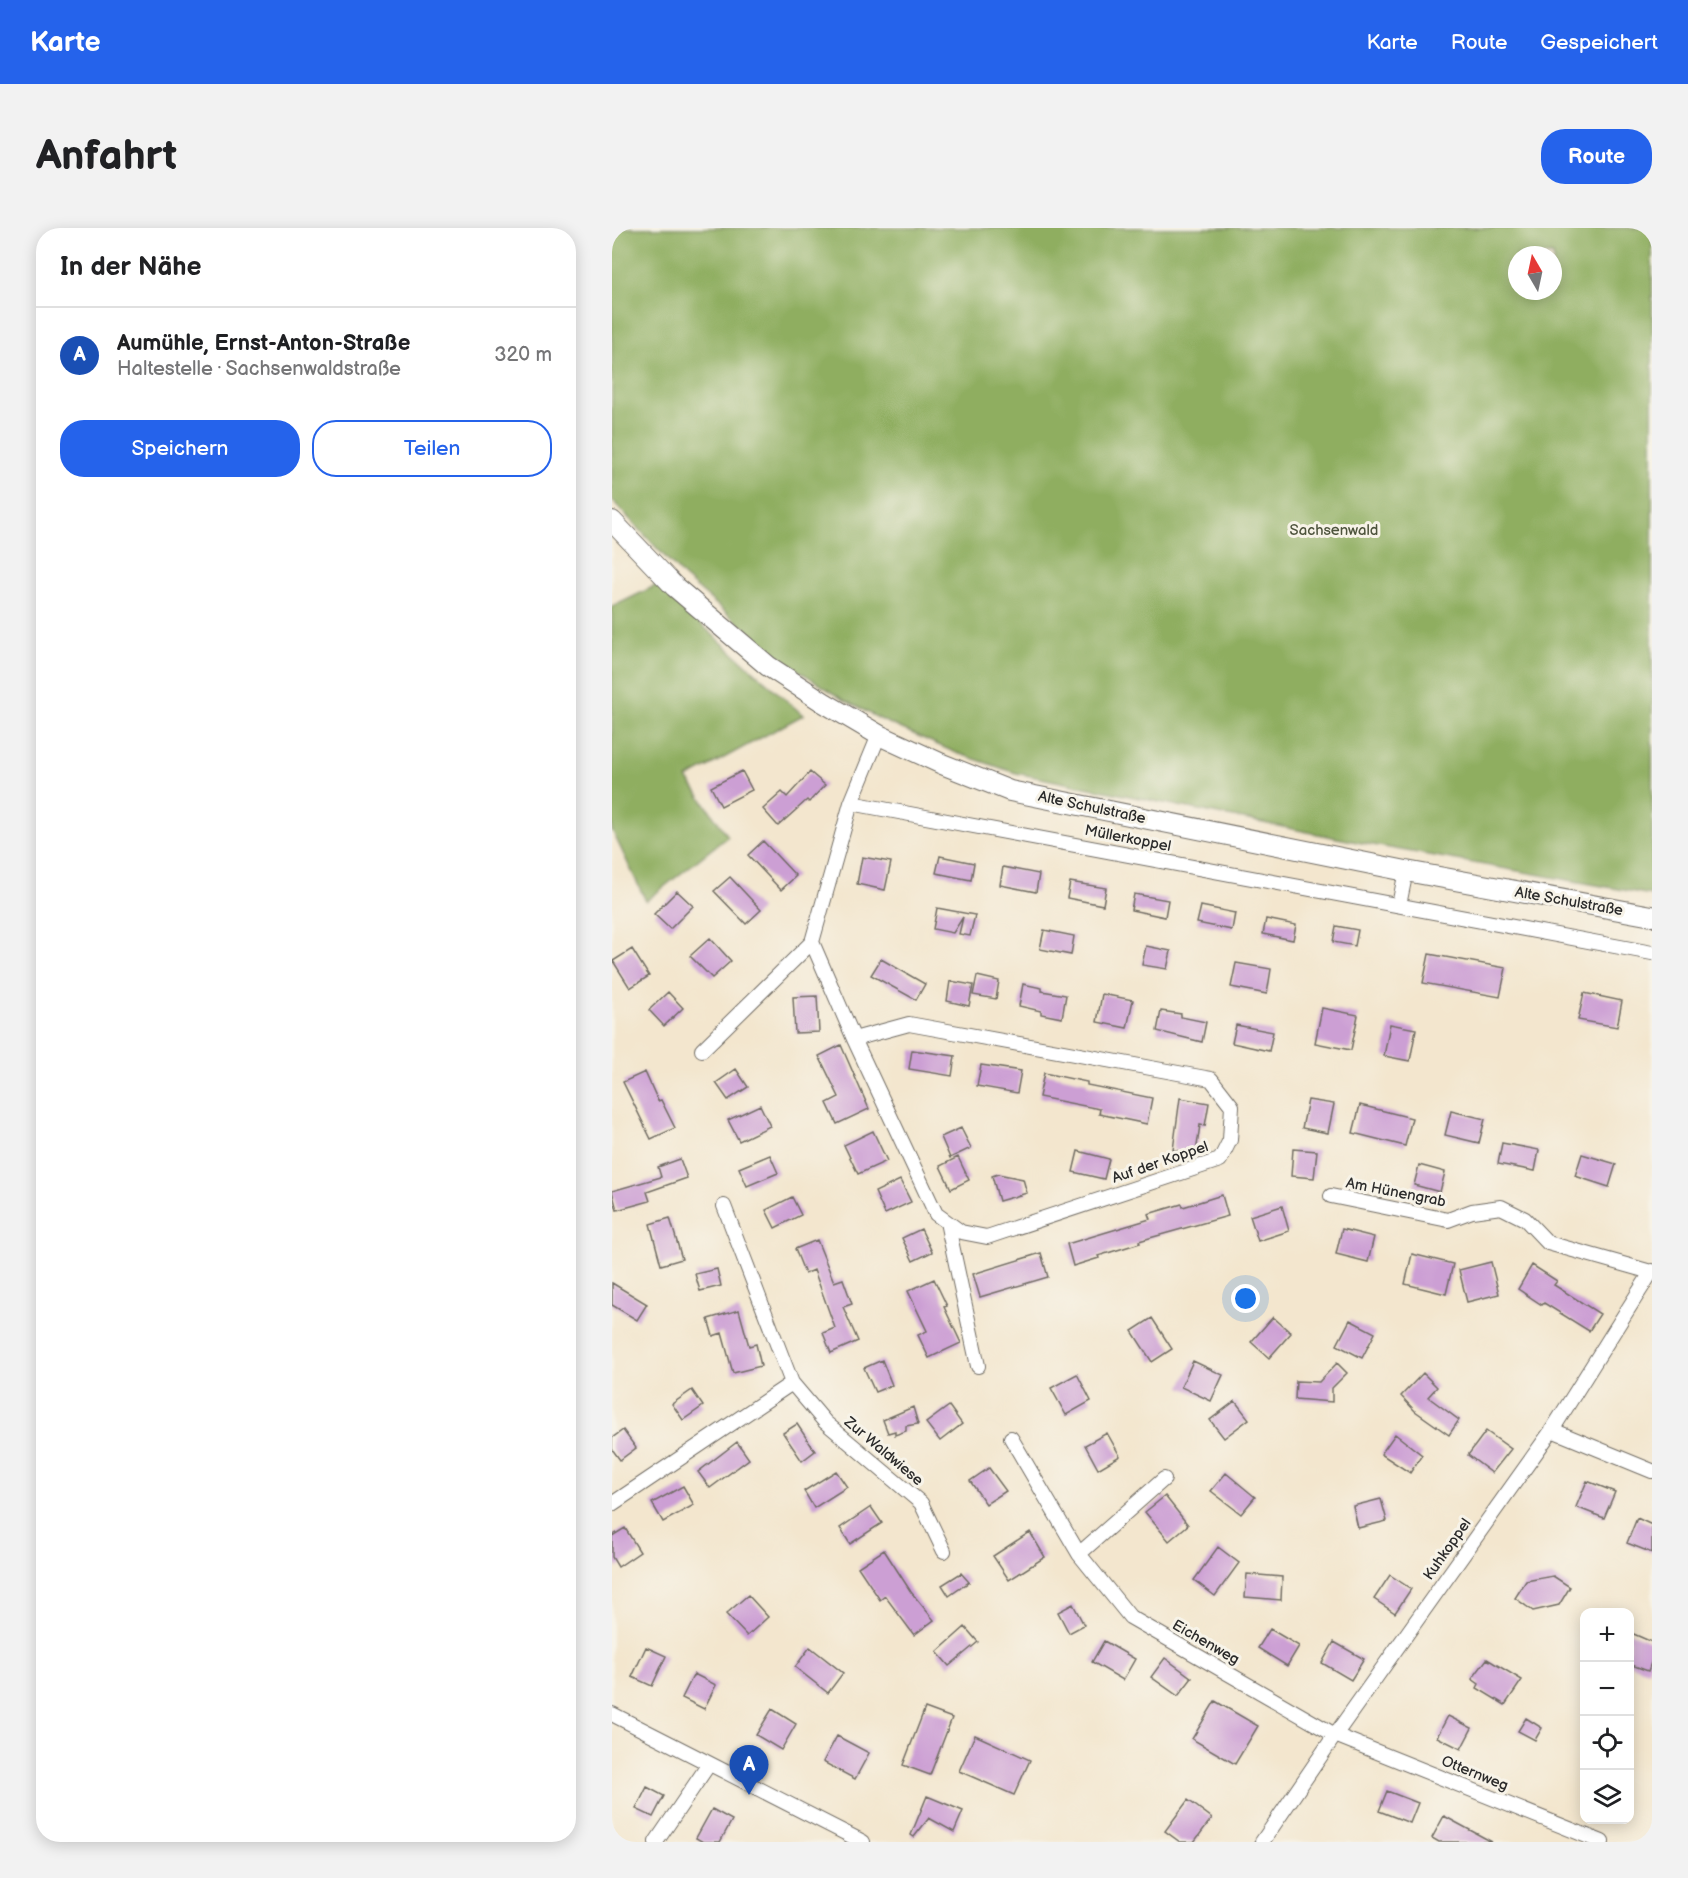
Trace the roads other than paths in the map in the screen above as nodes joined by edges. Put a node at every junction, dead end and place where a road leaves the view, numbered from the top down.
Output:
1 (612, 521) edge
2 (879, 735) junction
3 (851, 803) junction
4 (1406, 871) junction
5 (1399, 905) junction
6 (1652, 916) edge
7 (812, 942) junction
8 (1652, 953) edge
9 (854, 1039) junction
10 (702, 1050) dead end
11 (1331, 1196) dead end
12 (724, 1206) dead end
13 (947, 1222) junction
14 (1652, 1271) edge
15 (978, 1366) dead end
16 (792, 1383) junction
17 (1552, 1430) junction
18 (1011, 1438) dead end
19 (1652, 1471) edge
20 (1164, 1479) dead end
21 (612, 1504) edge
22 (944, 1551) dead end
23 (1079, 1554) junction
24 (612, 1714) edge
25 (1335, 1735) junction
26 (709, 1764) junction
27 (656, 1842) edge
28 (863, 1842) edge
29 (1262, 1842) edge
30 (1602, 1842) edge

1 - 2 main road, Alte Schulstraße
2 - 3 street
2 - 4 main road, Alte Schulstraße
3 - 5 street, Müllerkoppel
3 - 7 street
4 - 5 street
4 - 6 main road, Alte Schulstraße
5 - 8 street, Müllerkoppel
7 - 9 street, Auf der Koppel
7 - 10 street
9 - 13 street, Auf der Koppel
9 - 13 street, Auf der Koppel
11 - 14 street, Am Hünengrab
12 - 16 street, Zur Waldwiese
13 - 15 street
14 - 17 street, Kuhkoppel
16 - 21 street
16 - 22 street, Zur Waldwiese
17 - 19 street
17 - 25 street, Kuhkoppel
18 - 23 street, Eichenweg
20 - 23 street
23 - 25 street, Eichenweg
24 - 26 street
25 - 29 street, Kuhkoppel
25 - 30 street, Otternweg
26 - 27 street
26 - 28 street

